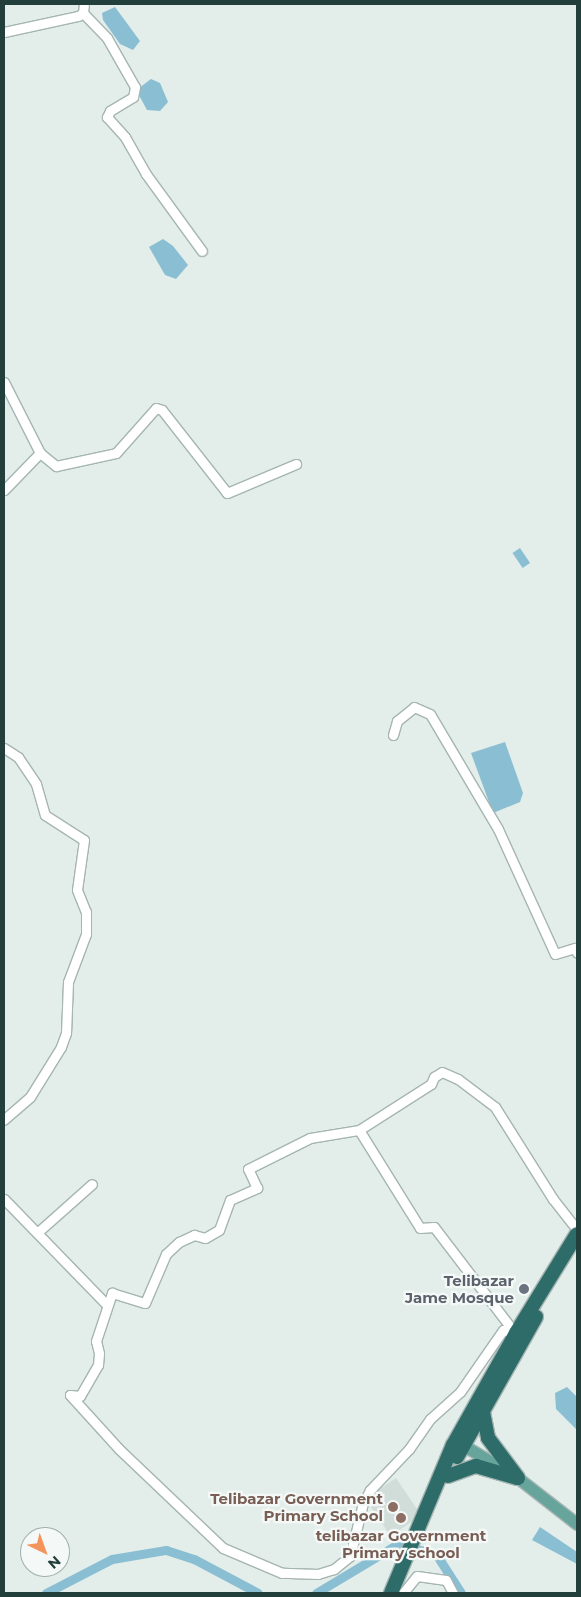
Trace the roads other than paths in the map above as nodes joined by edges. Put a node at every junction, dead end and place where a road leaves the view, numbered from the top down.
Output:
1 (84, 8) edge
2 (4, 32) edge
3 (202, 251) dead end
4 (4, 382) edge
5 (40, 453) junction
6 (296, 464) dead end
7 (4, 490) edge
8 (394, 735) dead end
9 (4, 748) edge
10 (577, 953) edge
11 (4, 1120) edge
12 (359, 1130) junction
13 (92, 1184) dead end
14 (4, 1199) edge
15 (577, 1230) edge
16 (38, 1232) junction
17 (577, 1234) edge
18 (556, 1270) junction
19 (108, 1305) junction
20 (516, 1333) junction
21 (483, 1412) junction
22 (459, 1444) junction
23 (518, 1478) junction
24 (444, 1479) junction
25 (577, 1524) edge
26 (391, 1593) edge
27 (403, 1593) edge
28 (453, 1593) edge

1 - 2 street
1 - 3 street
4 - 5 street
5 - 6 street
5 - 7 street
8 - 10 street
9 - 11 street
12 - 15 street
12 - 19 street
12 - 20 street
13 - 16 street
14 - 16 street
16 - 19 street
17 - 18 highway
18 - 20 highway
18 - 21 highway
19 - 20 street
20 - 22 highway
21 - 22 highway
21 - 23 highway
22 - 23 main road
22 - 24 highway
23 - 24 highway
23 - 25 main road
24 - 26 highway
27 - 28 street

